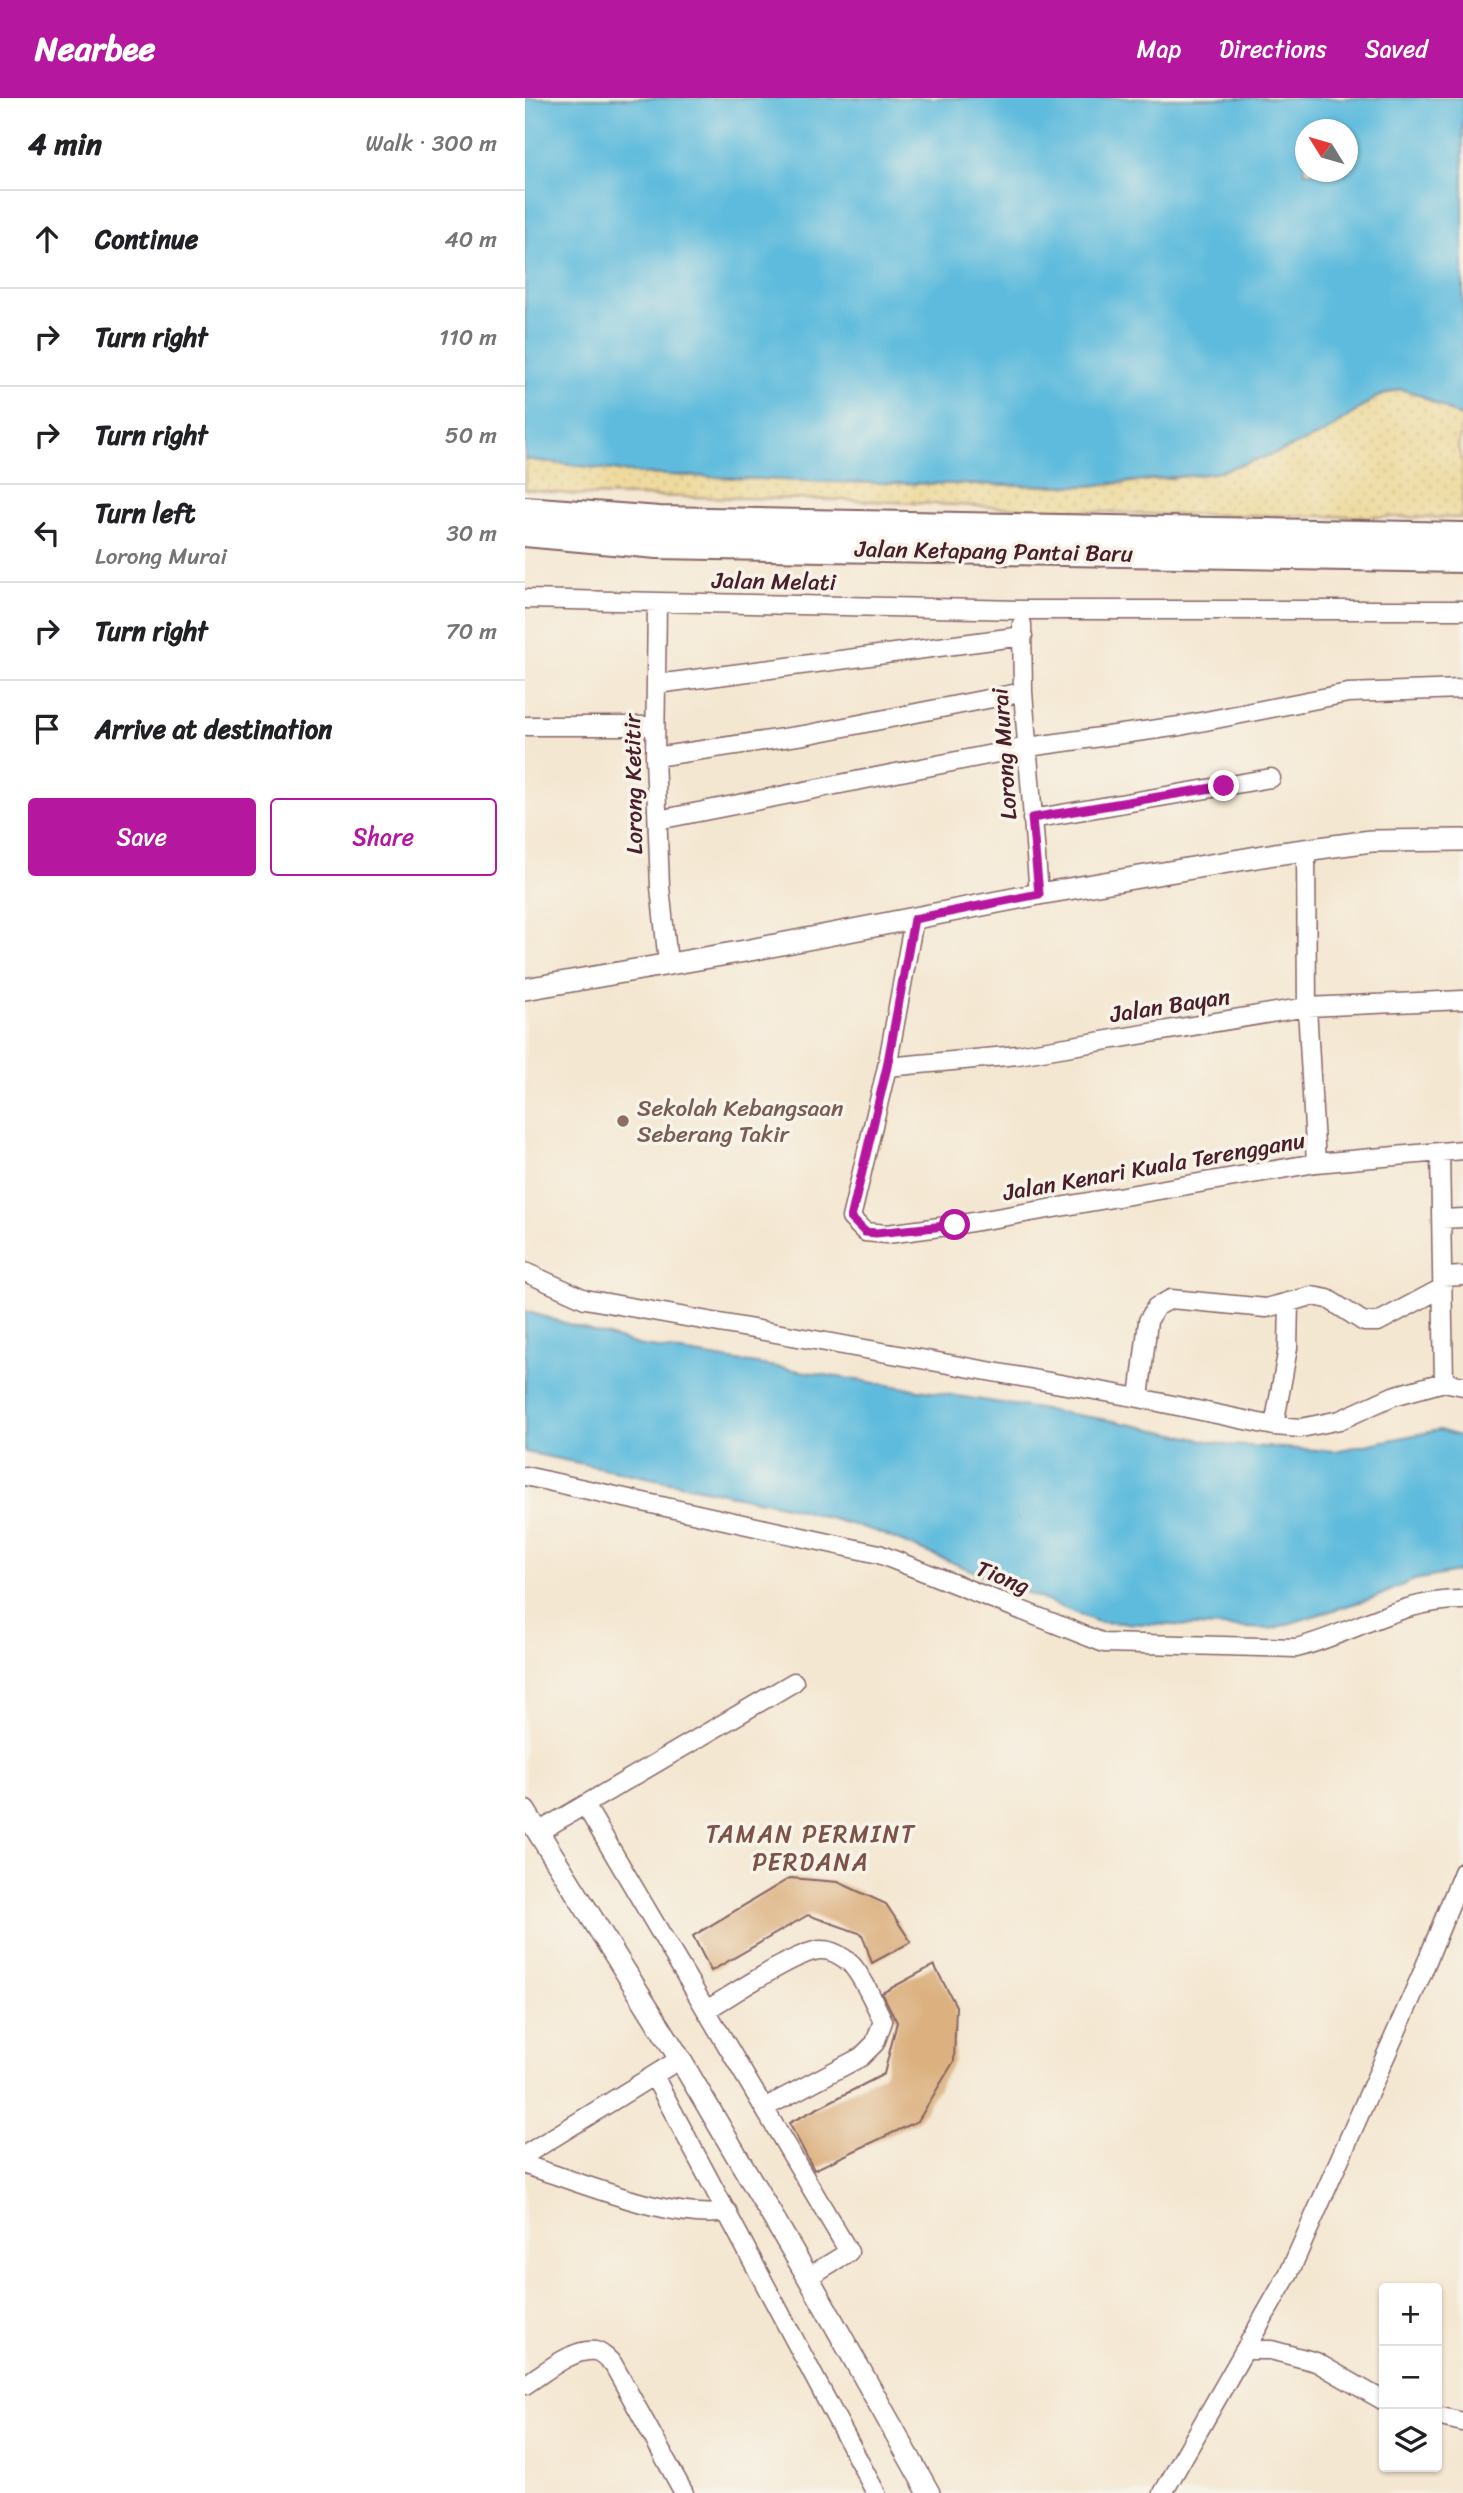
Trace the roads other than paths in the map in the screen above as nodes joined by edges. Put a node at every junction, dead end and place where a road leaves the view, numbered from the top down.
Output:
1 (525, 510) edge
2 (525, 533) edge
3 (1463, 536) edge
4 (1463, 559) edge
5 (525, 599) edge
6 (657, 603) junction
7 (1022, 610) junction
8 (1463, 610) edge
9 (1023, 636) junction
10 (657, 684) junction
11 (1463, 689) edge
12 (1023, 692) junction
13 (525, 726) edge
14 (654, 726) junction
15 (1028, 747) junction
16 (655, 757) junction
17 (1271, 778) dead end
18 (1032, 818) junction
19 (658, 820) junction
20 (1463, 840) edge
21 (1306, 849) junction
22 (1039, 894) junction
23 (914, 919) junction
24 (668, 963) junction
25 (525, 989) edge
26 (1463, 1000) edge
27 (1307, 1007) junction
28 (887, 1067) junction
29 (1463, 1150) edge
30 (1440, 1152) junction
31 (1316, 1163) junction
32 (1463, 1218) edge
33 (1441, 1219) junction
34 (525, 1272) edge
35 (1463, 1276) edge
36 (1442, 1282) junction
37 (1289, 1302) junction
38 (1444, 1382) junction
39 (1463, 1385) edge
40 (1139, 1398) junction
41 (1274, 1426) junction
42 (525, 1476) edge
43 (1463, 1600) edge
44 (794, 1682) dead end
45 (585, 1805) junction
46 (525, 1811) edge
47 (540, 1831) junction
48 (1463, 1872) edge
49 (706, 2010) junction
50 (680, 2059) junction
51 (654, 2076) junction
52 (764, 2108) junction
53 (525, 2155) edge
54 (525, 2165) edge
55 (728, 2212) junction
56 (808, 2277) junction
57 (1246, 2350) junction
58 (525, 2385) edge
59 (1379, 2398) edge
60 (1442, 2417) edge
61 (1463, 2422) edge
62 (676, 2490) edge
63 (876, 2493) edge
64 (929, 2493) edge
65 (1163, 2493) edge

1 - 3 main road, Jalan Ketapang Pantai Baru
2 - 4 main road, Jalan Ketapang Pantai Baru
5 - 6 street, Jalan Melati
6 - 7 street, Jalan Melati
6 - 10 street, Lorong Ketitir
7 - 8 street, Jalan Melati
7 - 9 street, Lorong Murai
9 - 10 street
9 - 12 street, Lorong Murai
10 - 14 street, Lorong Ketitir
11 - 15 street
12 - 15 street, Lorong Murai
12 - 16 street
13 - 14 street
14 - 16 street, Lorong Ketitir
15 - 18 street, Lorong Murai
15 - 19 street
16 - 19 street, Lorong Ketitir
17 - 18 street
18 - 22 street, Lorong Murai
19 - 24 street, Lorong Ketitir
20 - 21 street
21 - 22 street
21 - 27 street
22 - 23 street
23 - 24 street
23 - 28 street
24 - 25 street
26 - 27 street, Jalan Bayan
27 - 28 street, Jalan Bayan
27 - 31 street
28 - 31 street, Jalan Kenari Kuala Terengganu
29 - 30 street, Jalan Kenari Kuala Terengganu
30 - 31 street, Jalan Kenari Kuala Terengganu
30 - 33 street
32 - 33 street
33 - 36 street
34 - 40 street
35 - 36 street
36 - 37 street
36 - 38 street
37 - 40 street
37 - 41 street
38 - 39 street
38 - 41 street
40 - 41 street
42 - 43 street, Tiong
44 - 45 street
45 - 47 street
45 - 49 street
46 - 47 street
47 - 50 street
48 - 57 street
49 - 52 street
49 - 52 street
50 - 51 street
50 - 56 street
51 - 53 street
51 - 55 street
52 - 56 street
54 - 55 street
55 - 63 street
56 - 64 street
57 - 59 street
57 - 65 street
58 - 62 street
60 - 61 street

